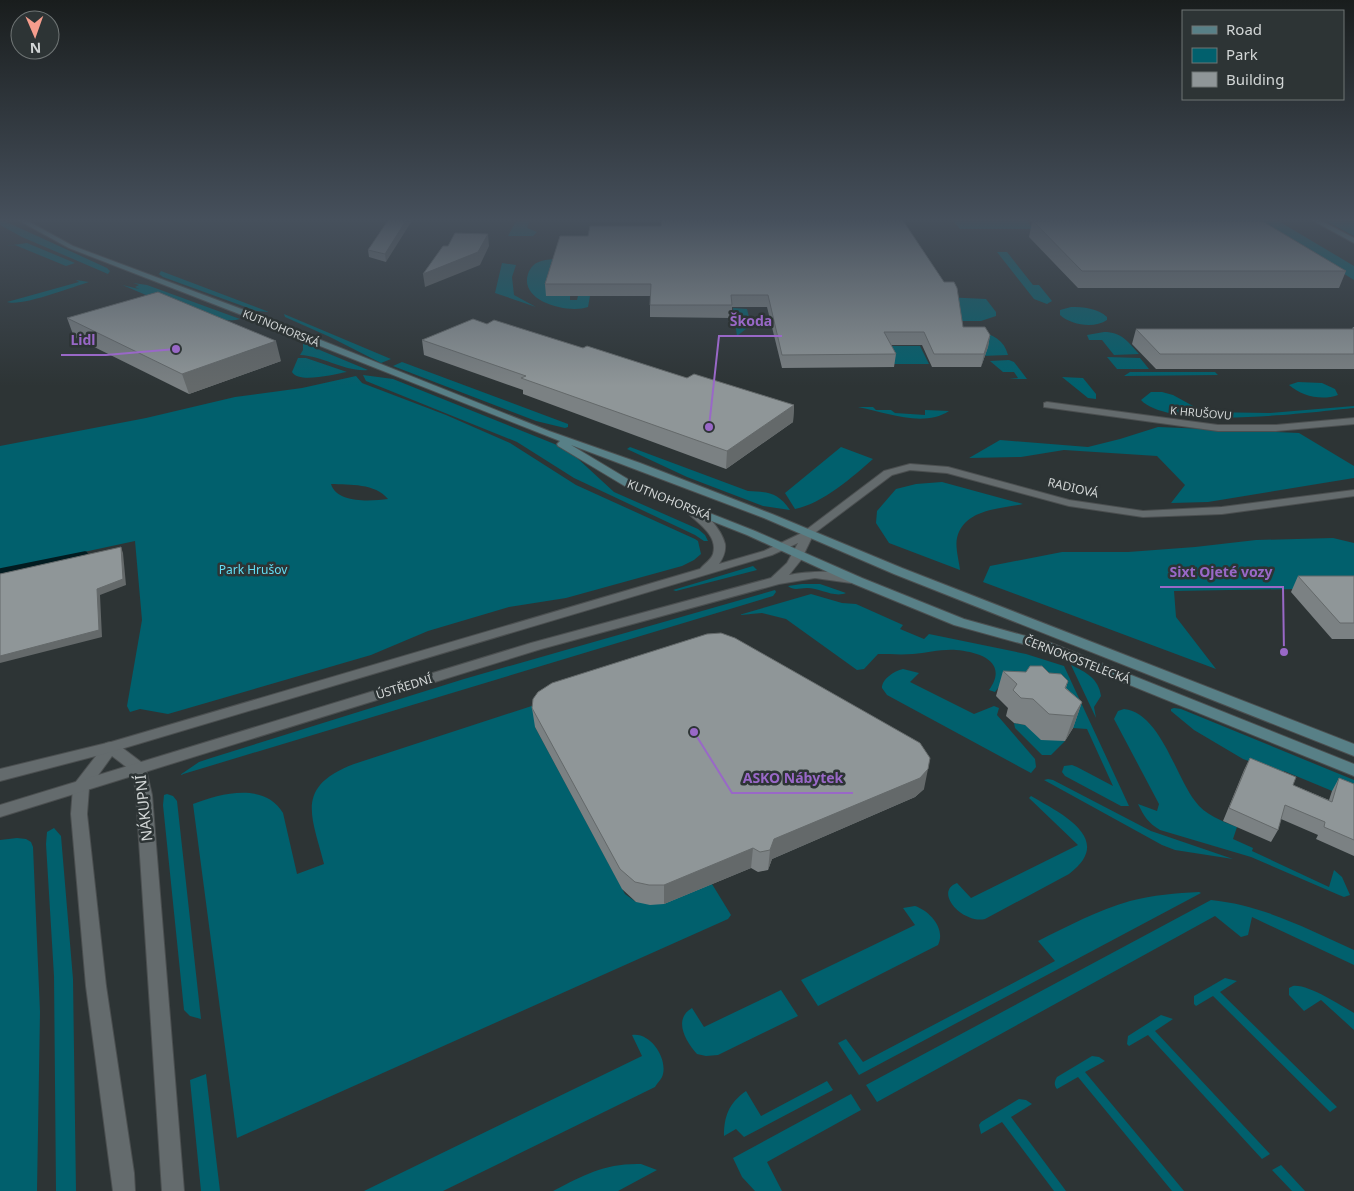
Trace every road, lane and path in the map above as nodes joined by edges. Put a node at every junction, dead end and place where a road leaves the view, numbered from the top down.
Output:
1 (144, 275) edge
2 (1047, 405) dead end
3 (1354, 421) edge
4 (546, 433) junction
5 (1354, 493) edge
6 (690, 509) junction
7 (808, 533) junction
8 (782, 547) junction
9 (799, 554) junction
10 (699, 573) junction
11 (775, 581) junction
12 (858, 581) junction
13 (111, 746) junction
14 (1354, 750) edge
15 (140, 769) junction
16 (1354, 770) edge
17 (0, 775) edge
18 (81, 787) junction
19 (0, 811) edge
20 (124, 1191) edge
21 (173, 1191) edge

1 - 4 main road, KUTNOHORSKÁ
2 - 3 street, K HRUŠOVU
4 - 6 main road, KUTNOHORSKÁ
4 - 7 main road, KUTNOHORSKÁ
5 - 7 street, RADIOVÁ
6 - 8 main road, KUTNOHORSKÁ
6 - 10 street
7 - 8 street, ÚSTŘEDNÍ
7 - 9 street, ÚSTŘEDNÍ
7 - 14 main road, ČERNOKOSTELECKÁ
8 - 9 main road, KUTNOHORSKÁ
8 - 10 street, ÚSTŘEDNÍ
9 - 11 street, ÚSTŘEDNÍ
9 - 12 main road, ČERNOKOSTELECKÁ
10 - 13 street, ÚSTŘEDNÍ
11 - 12 street
11 - 15 street, ÚSTŘEDNÍ
12 - 16 main road, ČERNOKOSTELECKÁ
13 - 15 street, NÁKUPNÍ
13 - 17 street, ÚSTŘEDNÍ
13 - 18 street
15 - 18 street, ÚSTŘEDNÍ
15 - 21 street, NÁKUPNÍ
18 - 19 street, ÚSTŘEDNÍ
18 - 20 street

